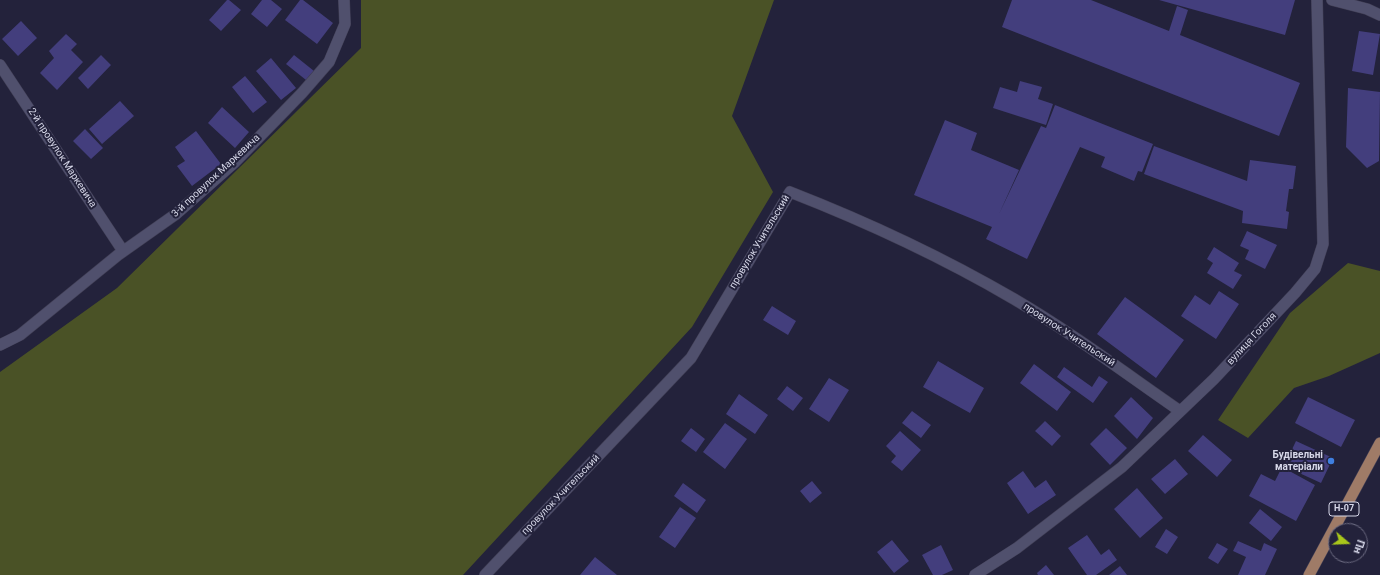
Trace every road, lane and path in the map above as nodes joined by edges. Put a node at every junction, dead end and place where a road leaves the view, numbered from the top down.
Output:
1 (344, 0) edge
2 (1317, 0) edge
3 (1332, 0) edge
4 (1380, 15) edge
5 (0, 64) edge
6 (123, 251) junction
7 (0, 345) edge
8 (1180, 411) junction
9 (1380, 443) edge
10 (485, 575) edge
11 (975, 575) edge
12 (1308, 575) edge

1 - 6 street, 3-й провулок Маркевича
2 - 8 street, вулиця Гоголя
3 - 4 street
5 - 6 street, 2-й провулок Маркевича
6 - 7 street, 3-й провулок Маркевича
8 - 10 street, провулок Учительский
8 - 11 street, вулиця Гоголя
9 - 12 main road, Н-07

